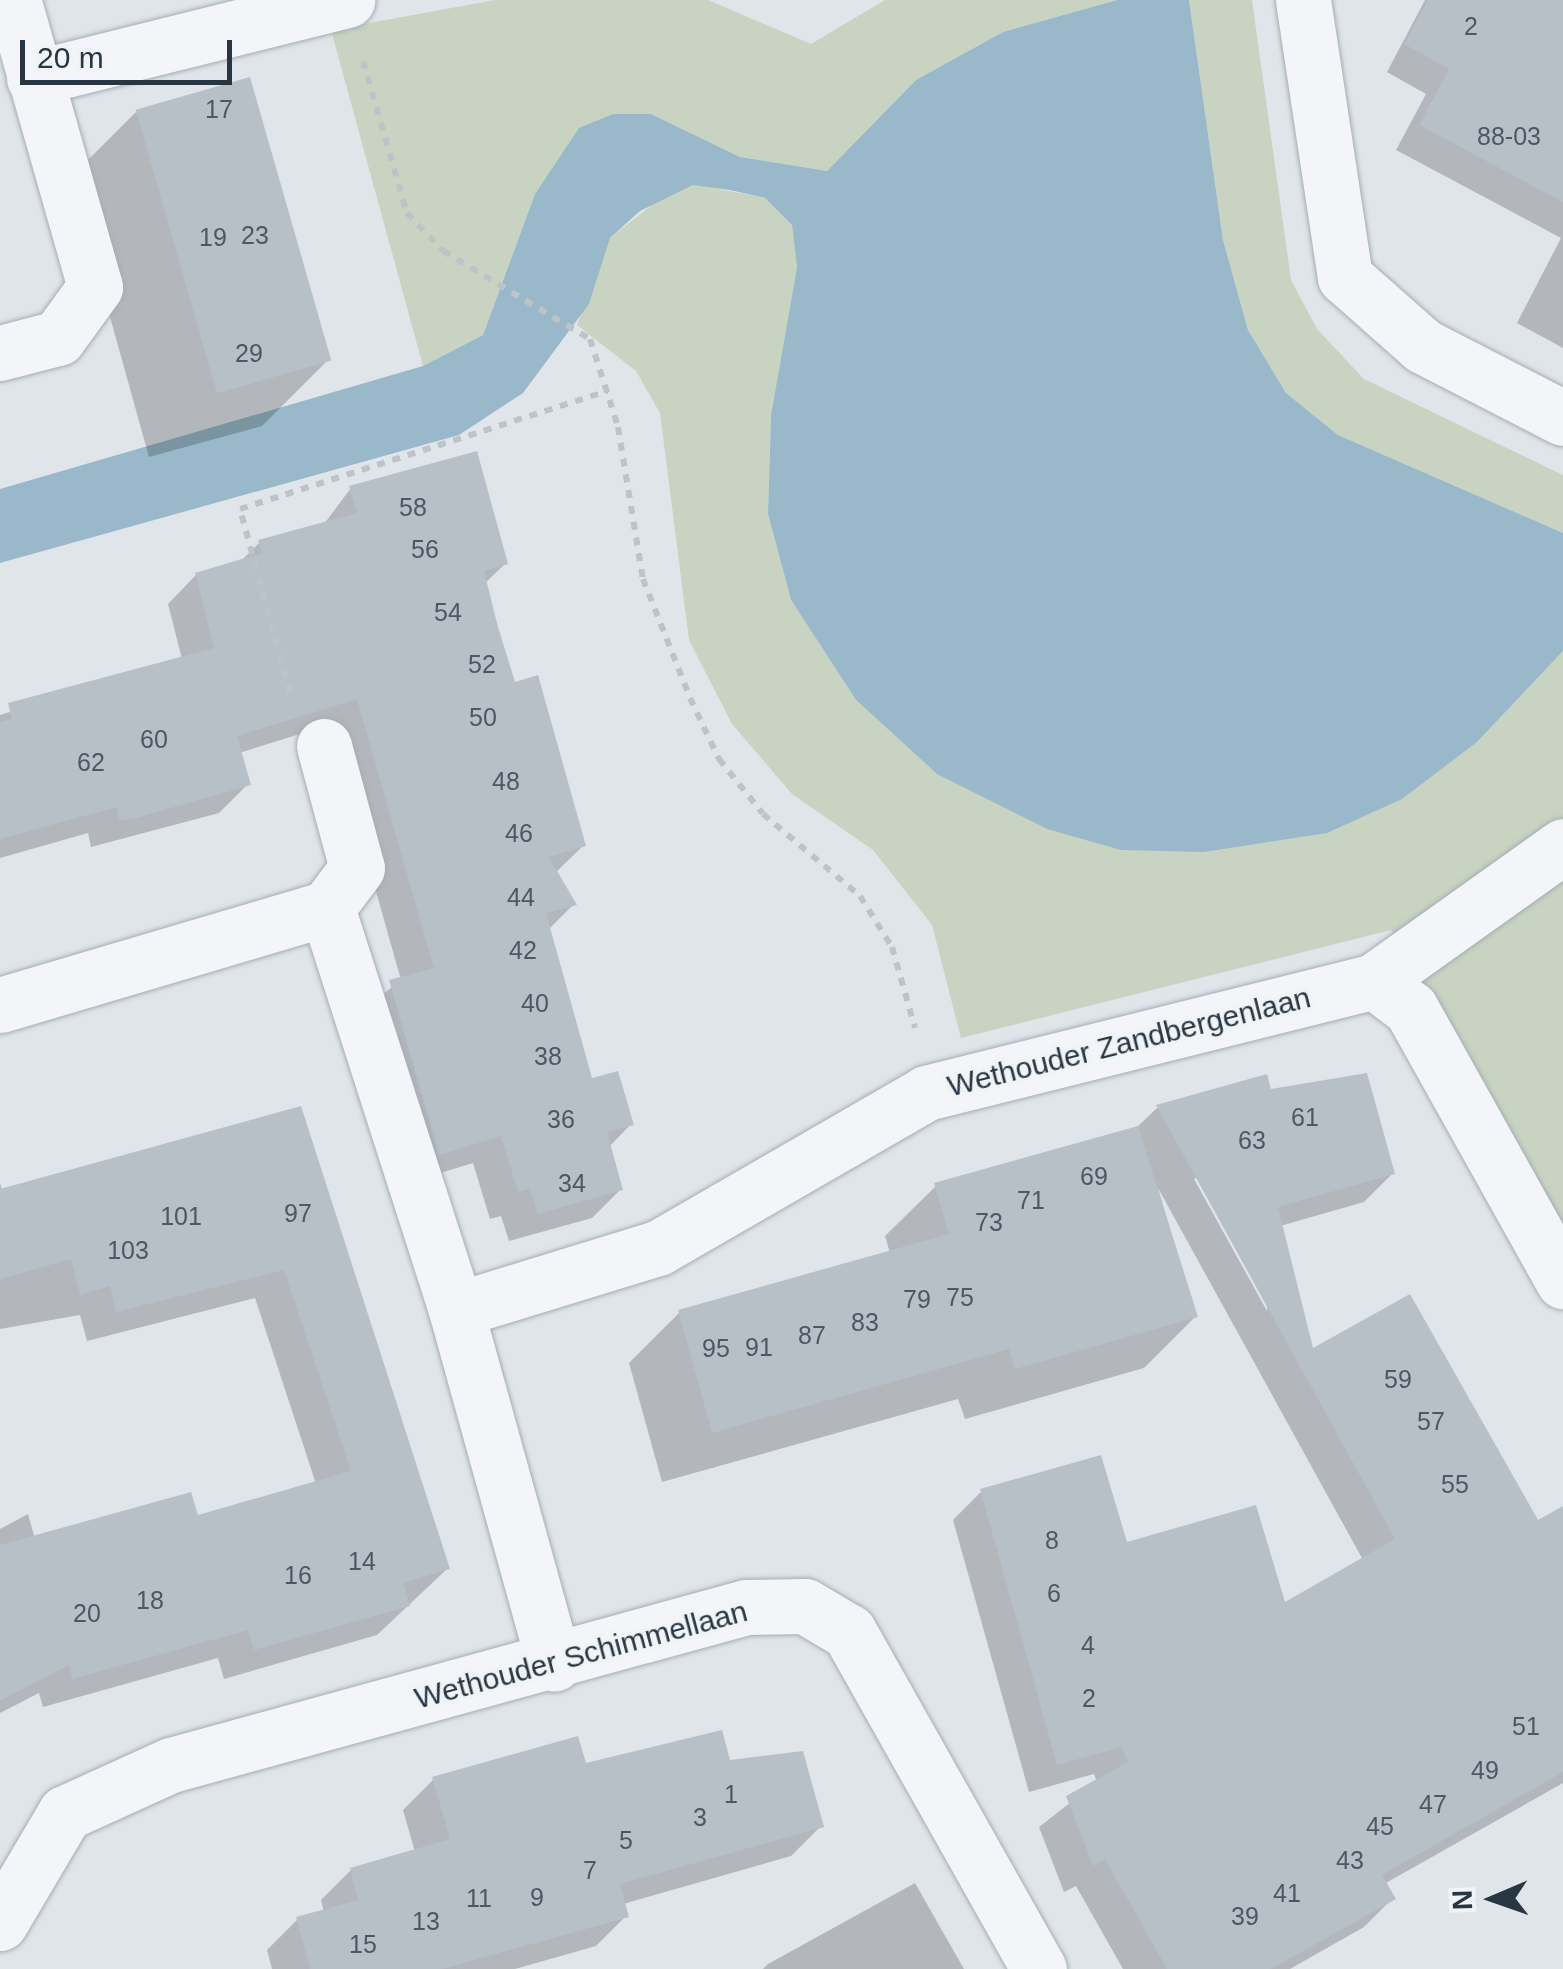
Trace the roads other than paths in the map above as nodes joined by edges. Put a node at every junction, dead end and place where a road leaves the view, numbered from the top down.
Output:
1 (13, 0) edge
2 (345, 0) edge
3 (1303, 0) edge
4 (34, 78) junction
5 (0, 353) edge
6 (1563, 418) edge
7 (324, 746) road end
8 (1563, 846) edge
9 (327, 908) junction
10 (1374, 981) junction
11 (0, 1004) edge
12 (1563, 1281) edge
13 (456, 1310) junction
14 (554, 1664) junction
15 (0, 1923) edge
16 (1039, 1969) edge

1 - 4 street
2 - 4 street
3 - 6 street
4 - 5 street
7 - 9 street
8 - 10 street
9 - 11 street
9 - 13 street
10 - 12 street
10 - 13 street, Wethouder Zandbergenlaan
13 - 14 street
14 - 15 street, Wethouder Schimmellaan
14 - 16 street, Wethouder Schimmellaan

